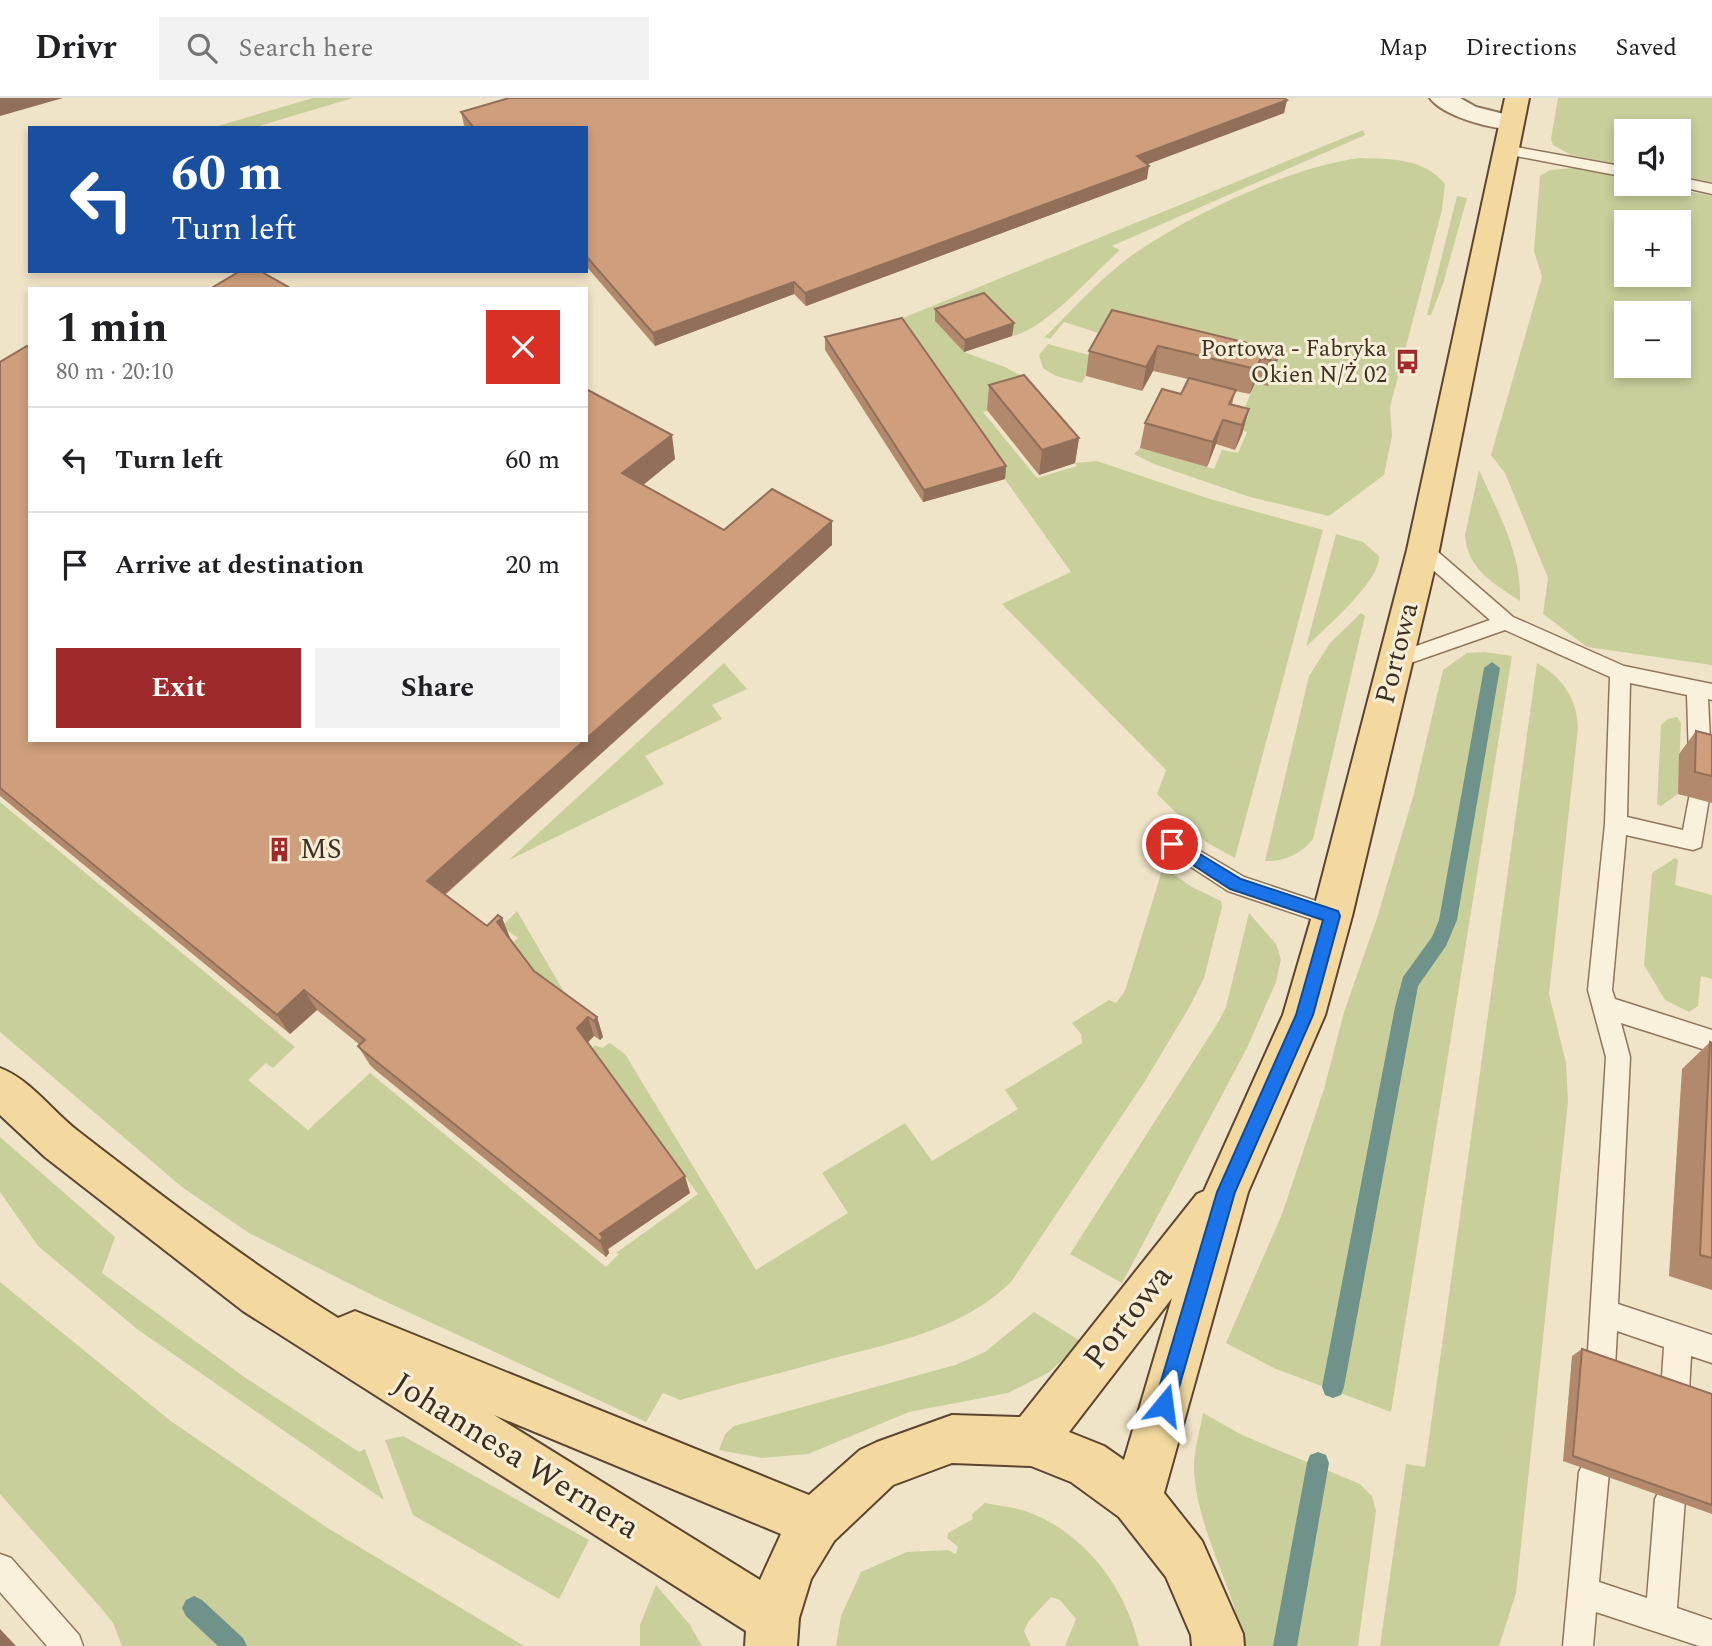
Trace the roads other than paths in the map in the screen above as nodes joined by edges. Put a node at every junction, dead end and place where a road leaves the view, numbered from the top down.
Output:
1 (1442, 98) edge
2 (1511, 124) edge
3 (1614, 167) edge
4 (1691, 185) edge
5 (1712, 189) edge
6 (1423, 550) junction
7 (1506, 622) junction
8 (1395, 661) junction
9 (1620, 673) junction
10 (1705, 691) edge
11 (1700, 759) edge
12 (1698, 799) edge
13 (1616, 824) junction
14 (1702, 843) edge
15 (1172, 844) dead end
16 (1332, 916) junction
17 (1605, 1007) junction
18 (1712, 1041) edge
19 (0, 1087) edge
20 (1226, 1192) junction
21 (259, 1294) junction
22 (1604, 1314) junction
23 (1678, 1338) junction
24 (1712, 1349) edge
25 (1601, 1367) edge
26 (1675, 1392) edge
27 (1031, 1441) junction
28 (1594, 1472) edge
29 (1136, 1499) junction
30 (1670, 1499) edge
31 (816, 1523) junction
32 (0, 1569) edge
33 (1586, 1593) junction
34 (1661, 1618) junction
35 (772, 1632) edge
36 (1712, 1635) edge
37 (68, 1646) edge
38 (1218, 1646) edge
39 (1578, 1646) edge

1 - 2 street
2 - 3 lane
2 - 6 main road, Portowa
4 - 5 lane
6 - 7 lane
6 - 8 main road, Portowa
7 - 8 lane
7 - 9 lane
8 - 16 main road, Portowa
9 - 10 lane
9 - 13 lane
10 - 11 lane
12 - 14 lane
13 - 14 lane
13 - 17 lane
15 - 16 lane
16 - 20 main road, Portowa
17 - 18 lane
17 - 22 lane
19 - 21 main road, Johannesa Wernera
20 - 27 main road, Portowa
20 - 29 main road, Portowa
21 - 31 main road, Johannesa Wernera
21 - 35 main road, Johannesa Wernera
22 - 23 lane
22 - 25 lane
23 - 24 lane
23 - 26 lane
27 - 29 main road
27 - 31 main road
28 - 33 lane
29 - 38 main road
30 - 34 lane
31 - 35 main road
32 - 37 lane
33 - 34 lane
33 - 39 lane
34 - 36 lane

